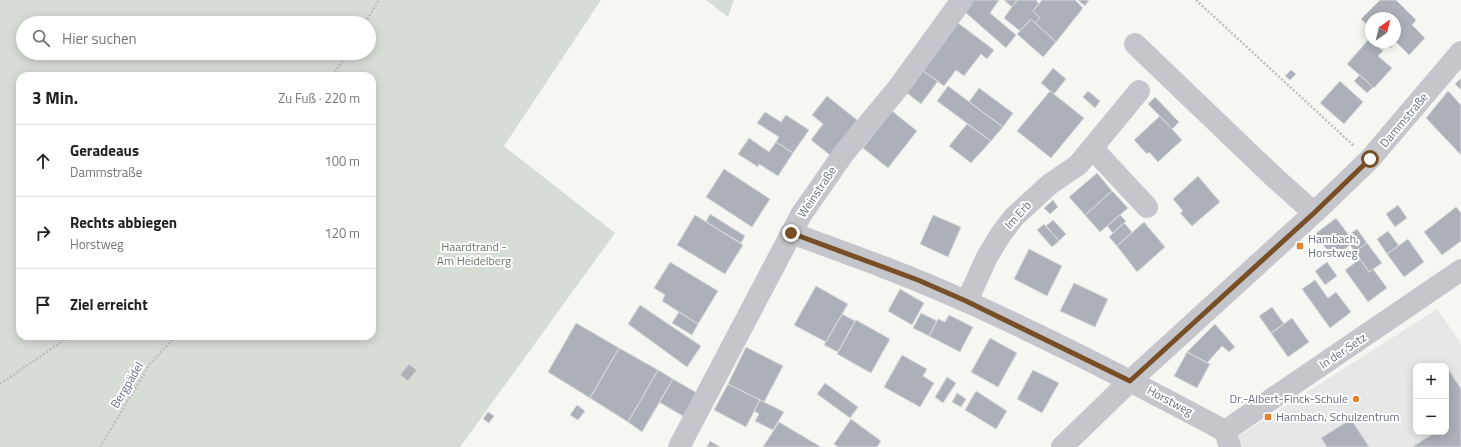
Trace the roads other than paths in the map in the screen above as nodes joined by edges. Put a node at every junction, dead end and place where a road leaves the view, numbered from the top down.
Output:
1 (962, 0) edge
2 (1135, 44) dead end
3 (1461, 52) edge
4 (1139, 91) dead end
5 (1093, 149) junction
6 (1147, 207) dead end
7 (1314, 213) junction
8 (791, 233) junction
9 (1461, 270) edge
10 (966, 301) junction
11 (1130, 381) junction
12 (1227, 439) edge
13 (679, 447) edge
14 (1062, 447) edge

1 - 8 street, Weinstraße
2 - 7 street
3 - 7 street, Dammstraße
4 - 5 street, Im Erb
5 - 6 street
5 - 10 street, Im Erb
7 - 11 street, Dammstraße
8 - 10 street, Horstweg
8 - 13 street, Weinstraße
9 - 12 street, In der Setz
10 - 11 street, Horstweg
11 - 12 street, Horstweg
11 - 14 street, Dammstraße

